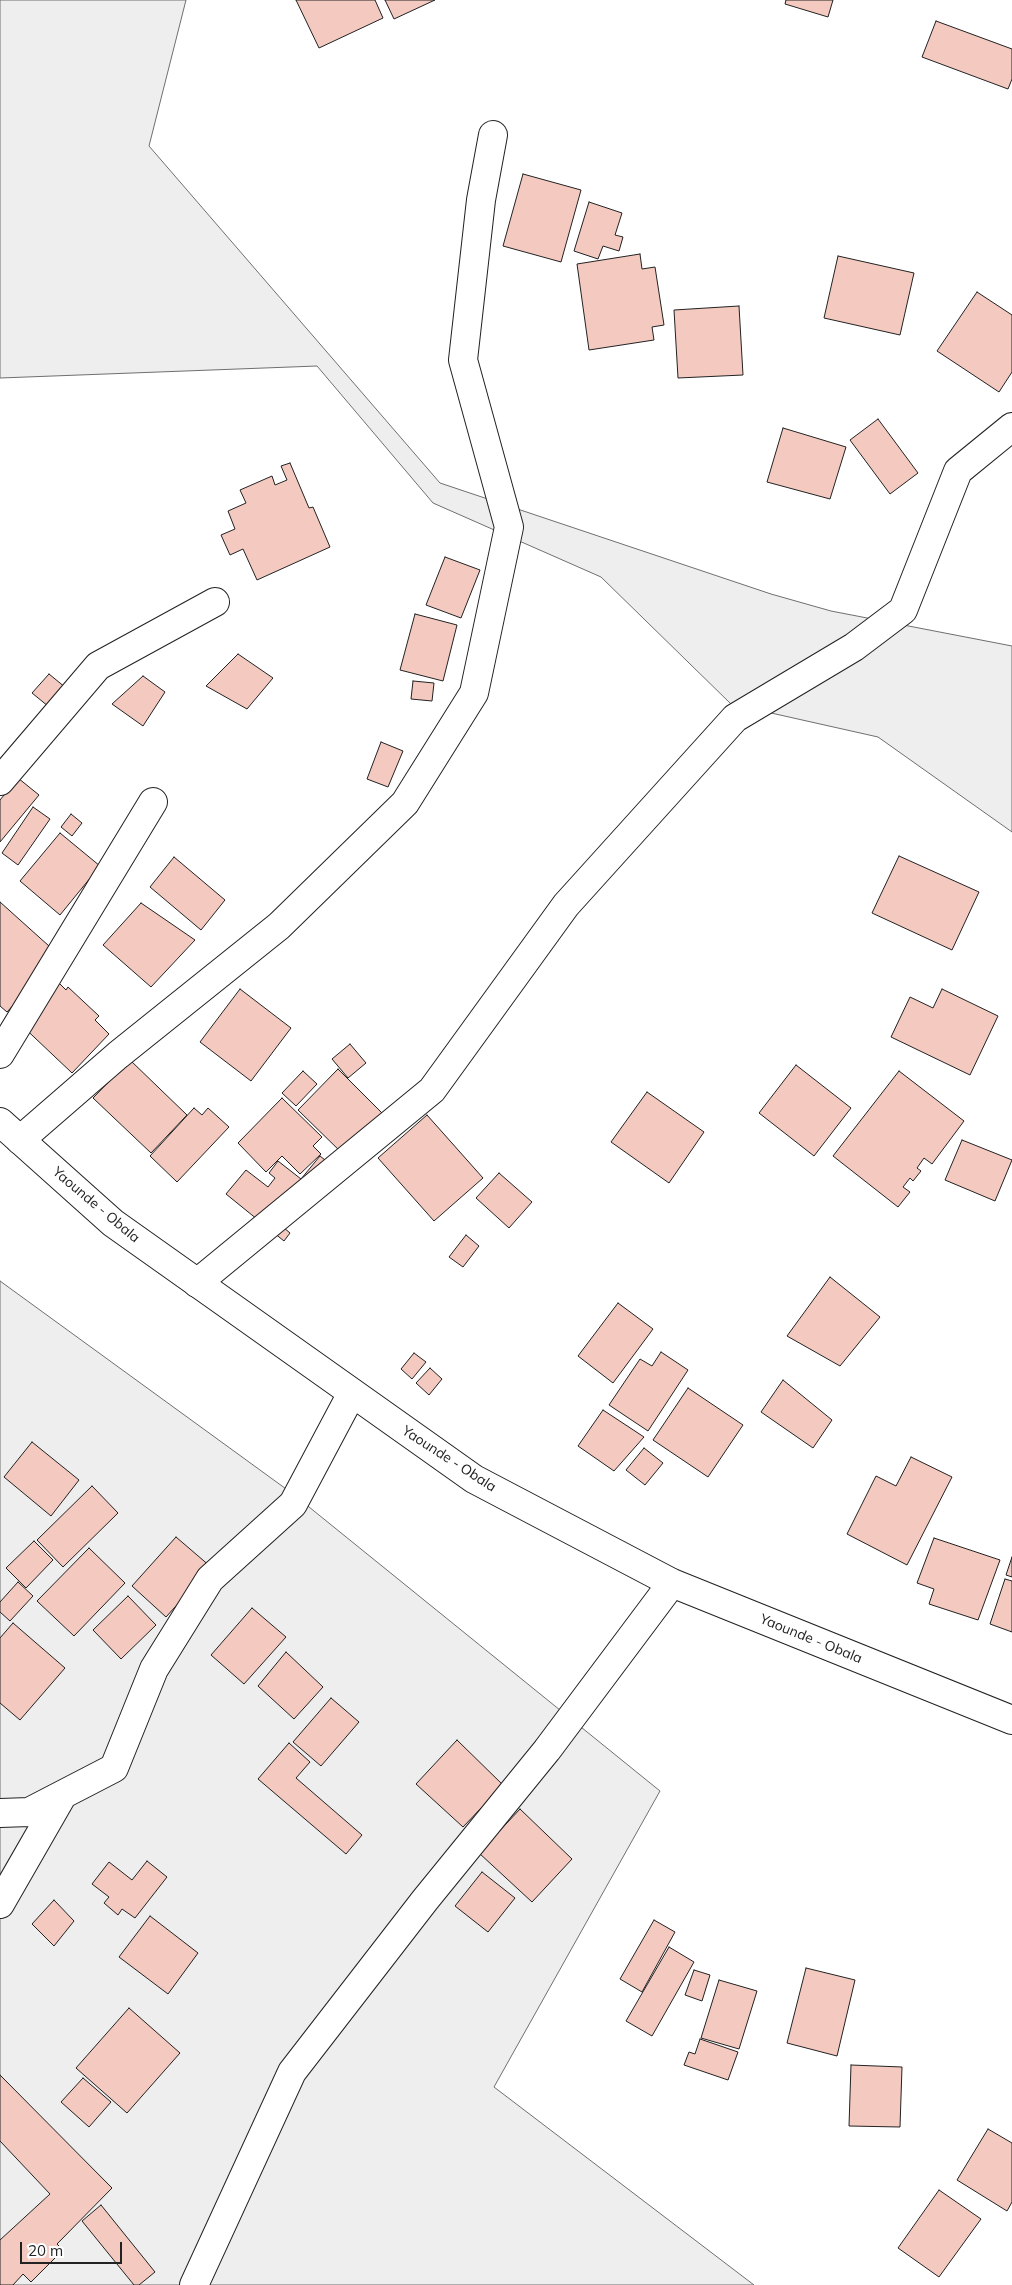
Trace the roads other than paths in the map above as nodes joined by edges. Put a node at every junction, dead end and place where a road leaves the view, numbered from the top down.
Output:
1 (493, 135) dead end
2 (1012, 427) edge
3 (215, 602) dead end
4 (0, 781) edge
5 (152, 802) dead end
6 (0, 1054) edge
7 (0, 1122) edge
8 (20, 1140) junction
9 (197, 1282) junction
10 (352, 1393) junction
11 (672, 1583) junction
12 (1012, 1720) edge
13 (62, 1796) junction
14 (0, 1813) edge
15 (0, 1904) edge
16 (194, 2285) edge

1 - 8 main road
2 - 9 main road
3 - 4 main road
5 - 6 main road
7 - 8 main road, Yaounde - Obala
8 - 9 main road, Yaounde - Obala
9 - 10 main road, Yaounde - Obala
10 - 11 main road, Yaounde - Obala
10 - 13 main road
11 - 12 main road, Yaounde - Obala
11 - 16 main road
13 - 14 main road
13 - 15 main road

